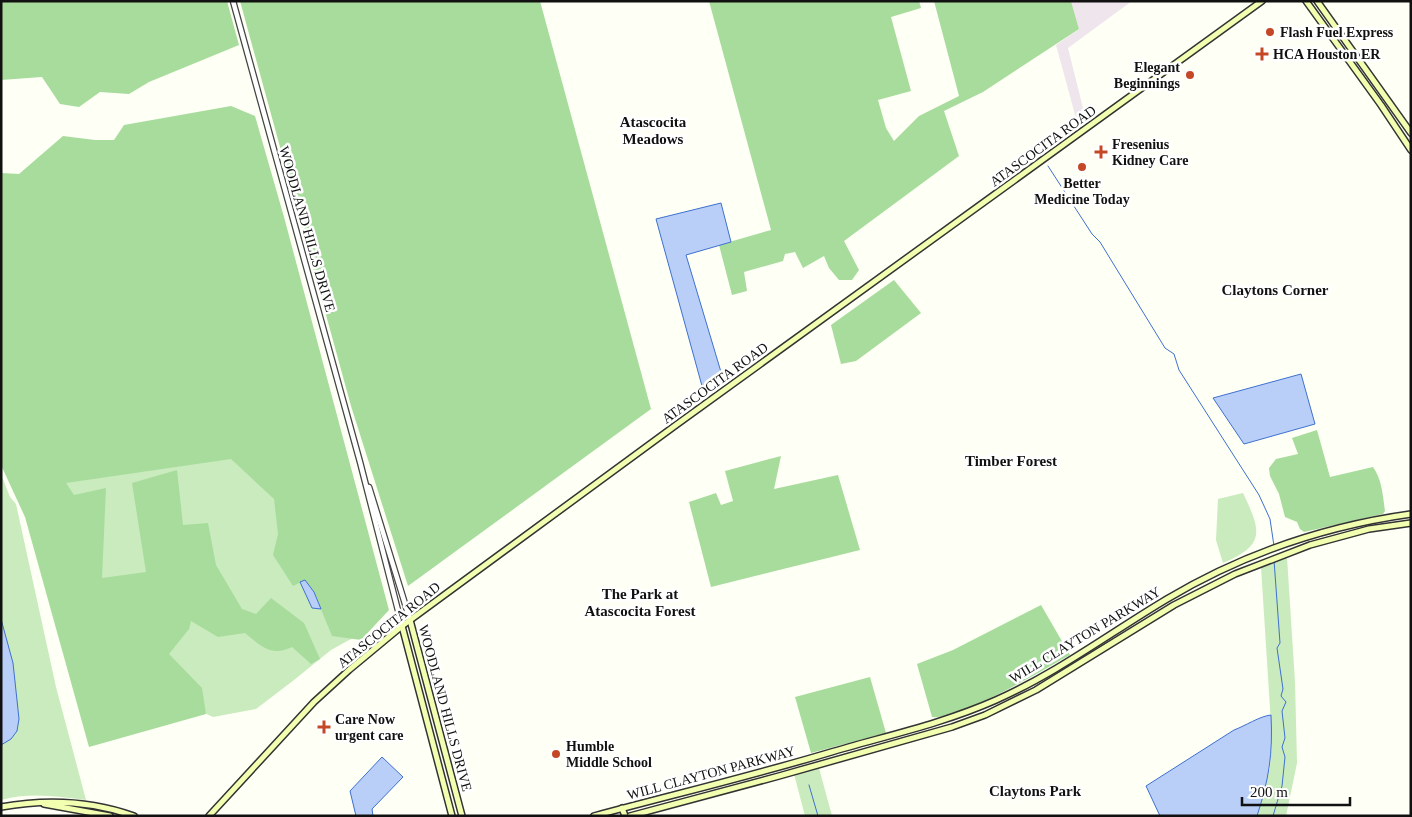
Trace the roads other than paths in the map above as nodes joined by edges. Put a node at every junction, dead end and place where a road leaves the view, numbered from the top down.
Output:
1 (233, 1) edge
2 (1262, 1) edge
3 (1306, 1) edge
4 (1317, 1) edge
5 (1406, 125) junction
6 (1399, 130) junction
7 (1411, 133) edge
8 (1411, 150) edge
9 (360, 462) junction
10 (1411, 514) edge
11 (1411, 523) edge
12 (1310, 536) junction
13 (1312, 544) junction
14 (1163, 602) junction
15 (1168, 609) junction
16 (410, 620) junction
17 (402, 626) junction
18 (1058, 668) junction
19 (1062, 674) junction
20 (991, 702) junction
21 (996, 710) junction
22 (863, 744) junction
23 (865, 751) junction
24 (449, 767) junction
25 (439, 768) junction
26 (697, 789) junction
27 (699, 796) junction
28 (1, 807) edge
29 (622, 808) junction
30 (113, 814) edge
31 (134, 816) edge
32 (209, 816) edge
33 (452, 816) edge
34 (462, 816) edge
35 (594, 816) edge
36 (625, 816) edge
37 (630, 816) edge

1 - 9 street, WOODLAND HILLS DRIVE
2 - 16 main road, ATASCOCITA ROAD
3 - 6 main road
4 - 5 main road
5 - 6 main road
5 - 7 main road
6 - 8 main road
9 - 16 street, WOODLAND HILLS DRIVE
9 - 17 street, WOODLAND HILLS DRIVE
10 - 12 main road, WILL CLAYTON PARKWAY
11 - 13 main road, WILL CLAYTON PARKWAY
12 - 13 main road
12 - 14 main road, WILL CLAYTON PARKWAY
13 - 15 main road, WILL CLAYTON PARKWAY
14 - 15 main road
14 - 18 main road, WILL CLAYTON PARKWAY
15 - 19 main road, WILL CLAYTON PARKWAY
16 - 17 main road, ATASCOCITA ROAD
16 - 24 main road, WOODLAND HILLS DRIVE
17 - 25 main road, WOODLAND HILLS DRIVE
17 - 32 main road, ATASCOCITA ROAD
18 - 19 main road
18 - 20 main road, WILL CLAYTON PARKWAY
19 - 21 main road, WILL CLAYTON PARKWAY
20 - 21 main road
20 - 22 main road, WILL CLAYTON PARKWAY
21 - 23 main road, WILL CLAYTON PARKWAY
22 - 23 main road
22 - 26 main road, WILL CLAYTON PARKWAY
23 - 27 main road, WILL CLAYTON PARKWAY
24 - 25 main road
24 - 34 main road, WOODLAND HILLS DRIVE
25 - 33 main road, WOODLAND HILLS DRIVE
26 - 27 main road
26 - 29 main road, WILL CLAYTON PARKWAY
27 - 37 main road, WILL CLAYTON PARKWAY
28 - 30 main road
29 - 35 main road, WILL CLAYTON PARKWAY
29 - 36 main road
30 - 31 main road

